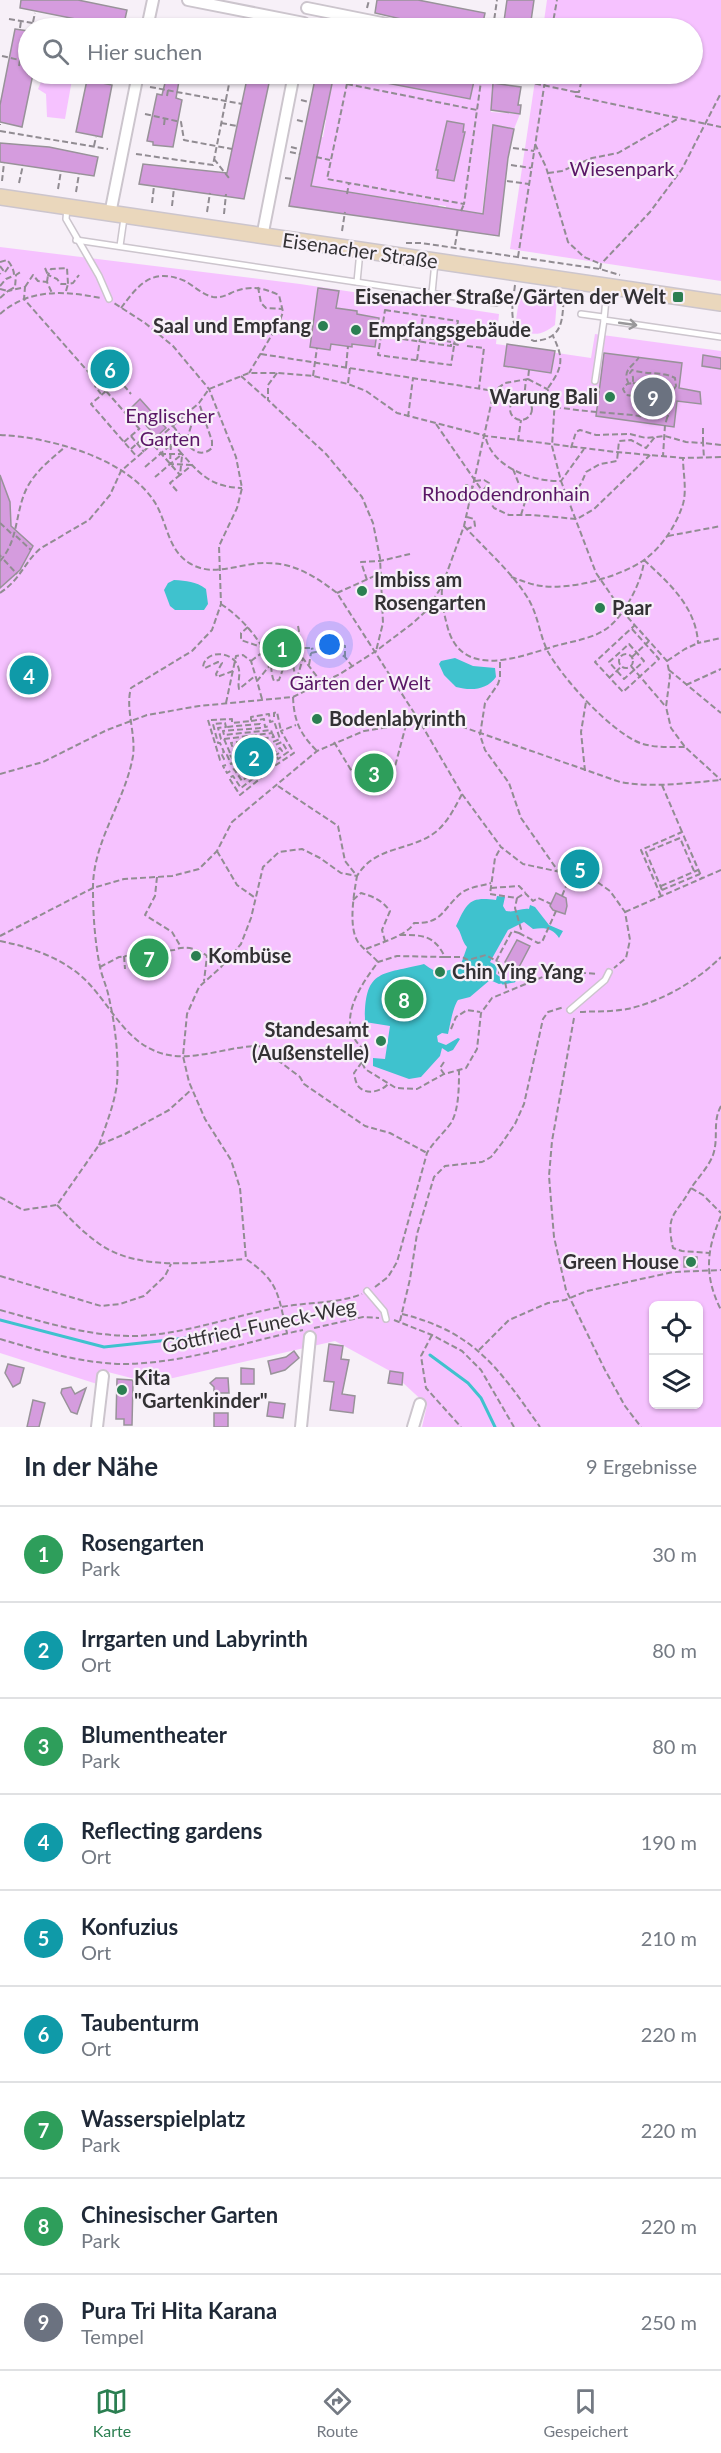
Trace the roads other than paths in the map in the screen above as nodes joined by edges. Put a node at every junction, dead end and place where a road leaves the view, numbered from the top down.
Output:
1 (153, 0) edge
2 (188, 0) edge
3 (308, 4) edge
4 (149, 18) edge
5 (268, 18) edge
6 (366, 18) edge
7 (137, 84) edge
8 (292, 84) edge
9 (0, 197) edge
10 (67, 207) junction
11 (117, 215) junction
12 (262, 237) junction
13 (76, 240) junction
14 (120, 246) junction
15 (360, 250) junction
16 (435, 261) junction
17 (357, 282) junction
18 (607, 286) junction
19 (432, 293) junction
20 (109, 299) road end
21 (496, 303) dead end
22 (721, 303) edge
23 (581, 314) road end
24 (604, 318) junction
25 (721, 337) edge
26 (595, 381) dead end
27 (609, 972) road end
28 (570, 1010) road end
29 (367, 1291) road end
30 (386, 1319) road end
31 (310, 1337) dead end
32 (103, 1376) dead end
33 (420, 1404) dead end
34 (97, 1427) edge
35 (301, 1427) edge
36 (413, 1427) edge

1 - 4 street
2 - 5 street
3 - 6 street
7 - 11 street
8 - 12 street
9 - 10 street, Eisenacher Straße
10 - 11 street, Eisenacher Straße
10 - 13 lane
11 - 12 street, Eisenacher Straße
11 - 14 lane
12 - 15 street, Eisenacher Straße
13 - 14 lane
13 - 20 lane
14 - 17 lane
15 - 16 street, Eisenacher Straße
15 - 17 lane
16 - 18 street, Eisenacher Straße
16 - 19 lane
17 - 19 lane
18 - 22 street, Eisenacher Straße
18 - 24 lane
19 - 21 lane
23 - 24 lane
24 -> 25 lane
24 - 26 lane
27 - 28 lane
29 - 30 lane
31 - 35 street
32 - 34 street
33 - 36 street

